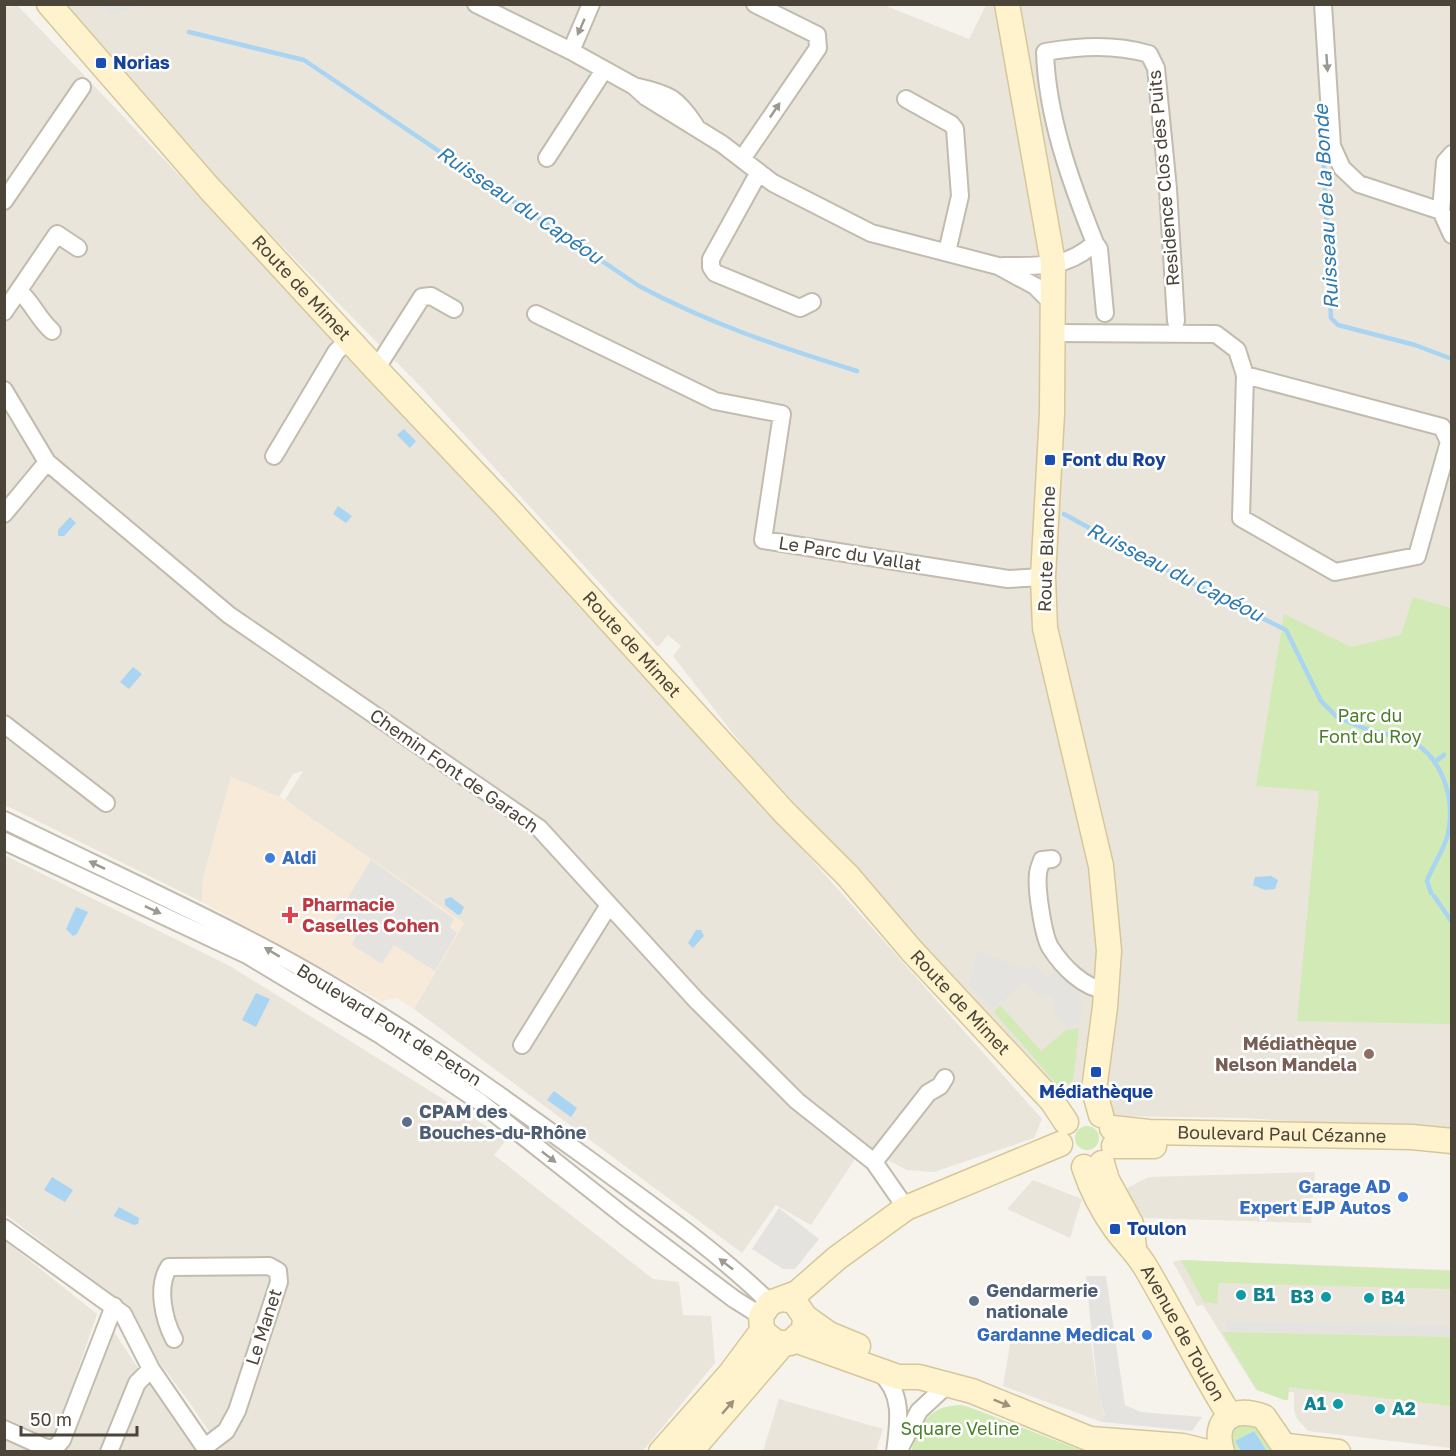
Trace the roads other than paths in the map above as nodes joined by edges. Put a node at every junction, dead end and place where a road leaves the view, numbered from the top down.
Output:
1 (28, 4) edge
2 (49, 4) edge
3 (476, 4) edge
4 (591, 4) edge
5 (755, 4) edge
6 (1007, 4) edge
7 (1323, 4) edge
8 (571, 51) junction
9 (604, 70) junction
10 (82, 87) dead end
11 (906, 99) dead end
12 (1452, 154) edge
13 (547, 158) dead end
14 (742, 159) junction
15 (759, 172) junction
16 (209, 188) junction
17 (4, 201) edge
18 (1442, 211) junction
19 (1452, 235) edge
20 (1095, 243) junction
21 (78, 248) dead end
22 (947, 252) junction
23 (1053, 263) junction
24 (998, 266) junction
25 (19, 291) junction
26 (812, 302) dead end
27 (1054, 305) junction
28 (454, 309) dead end
29 (4, 312) edge
30 (1105, 313) dead end
31 (536, 314) dead end
32 (1176, 321) dead end
33 (52, 331) dead end
34 (1054, 333) junction
35 (349, 339) junction
36 (376, 369) junction
37 (1245, 375) junction
38 (4, 390) edge
39 (274, 456) dead end
40 (47, 462) junction
41 (4, 514) edge
42 (1043, 577) junction
43 (4, 724) edge
44 (106, 803) dead end
45 (4, 820) edge
46 (4, 841) edge
47 (1052, 859) dead end
48 (609, 905) junction
49 (1106, 990) junction
50 (522, 1045) dead end
51 (945, 1078) dead end
52 (1086, 1137) junction
53 (1452, 1141) edge
54 (1452, 1155) edge
55 (874, 1162) junction
56 (906, 1208) junction
57 (4, 1228) edge
58 (114, 1306) junction
59 (769, 1312) junction
60 (804, 1314) junction
61 (174, 1339) dead end
62 (789, 1342) junction
63 (151, 1369) junction
64 (879, 1371) junction
65 (919, 1377) junction
66 (947, 1385) junction
67 (1230, 1416) junction
68 (4, 1429) edge
69 (207, 1449) edge
70 (1287, 1449) edge
71 (109, 1452) edge
72 (661, 1452) edge
73 (690, 1452) edge
74 (896, 1452) edge
75 (1207, 1452) edge
76 (1222, 1452) edge
77 (1338, 1452) edge

1 - 16 street, Route de Mimet
2 - 16 street, Route de Mimet
3 - 8 street
4 -> 8 street
14 -> 5 street
6 - 23 street, Route Blanche
7 -> 18 street
8 - 9 street
9 - 13 street
9 - 14 street
10 - 17 street
11 - 22 street
12 - 18 street
14 - 15 street
15 - 22 street
15 - 26 street
16 - 35 street, Route de Mimet
18 - 19 street
20 - 23 street
20 - 30 street, Residence Clos des Puits
20 - 32 street, Residence Clos des Puits
21 - 25 street
22 - 24 street
23 - 24 street
23 - 27 street, Route Blanche
24 - 27 street
25 - 29 street
25 - 33 street
27 - 34 street, Route Blanche
28 - 36 street
31 - 42 street, Le Parc du Vallat
34 - 37 street
34 - 42 street, Route Blanche
35 - 36 street, Route de Mimet
35 - 39 street
36 - 52 street, Route de Mimet
37 - 37 street
38 - 40 street, Chemin Font de Garach
40 - 41 street
40 - 48 street, Chemin Font de Garach
42 - 49 street, Route Blanche
43 - 44 street
59 -> 45 street, Boulevard Pont de Peton
46 -> 59 street, Boulevard Pont de Peton
47 - 49 street
48 - 50 street
48 - 55 street, Chemin Font de Garach
49 - 52 street, Route Blanche
51 - 55 street
52 - 53 street, Boulevard Paul Cézanne
52 - 54 street, Boulevard Paul Cézanne
52 - 56 street, Boulevard Paul Cézanne
52 - 60 street, Boulevard Paul Cézanne
52 - 67 street, Avenue de Toulon
55 - 56 street, Chemin Font de Garach
56 - 59 street, Boulevard Paul Cézanne
57 - 58 street
58 - 63 street
58 - 68 street
59 - 60 street
59 - 62 street
59 - 72 street
60 - 62 street
60 - 65 street
61 - 69 street, Le Manet
62 - 64 street
73 -> 62 street
63 - 69 street
63 - 71 street
64 - 65 street
64 - 74 street
65 - 66 street
66 - 74 street
66 -> 75 street
67 - 70 street
67 - 76 street
70 - 77 street

